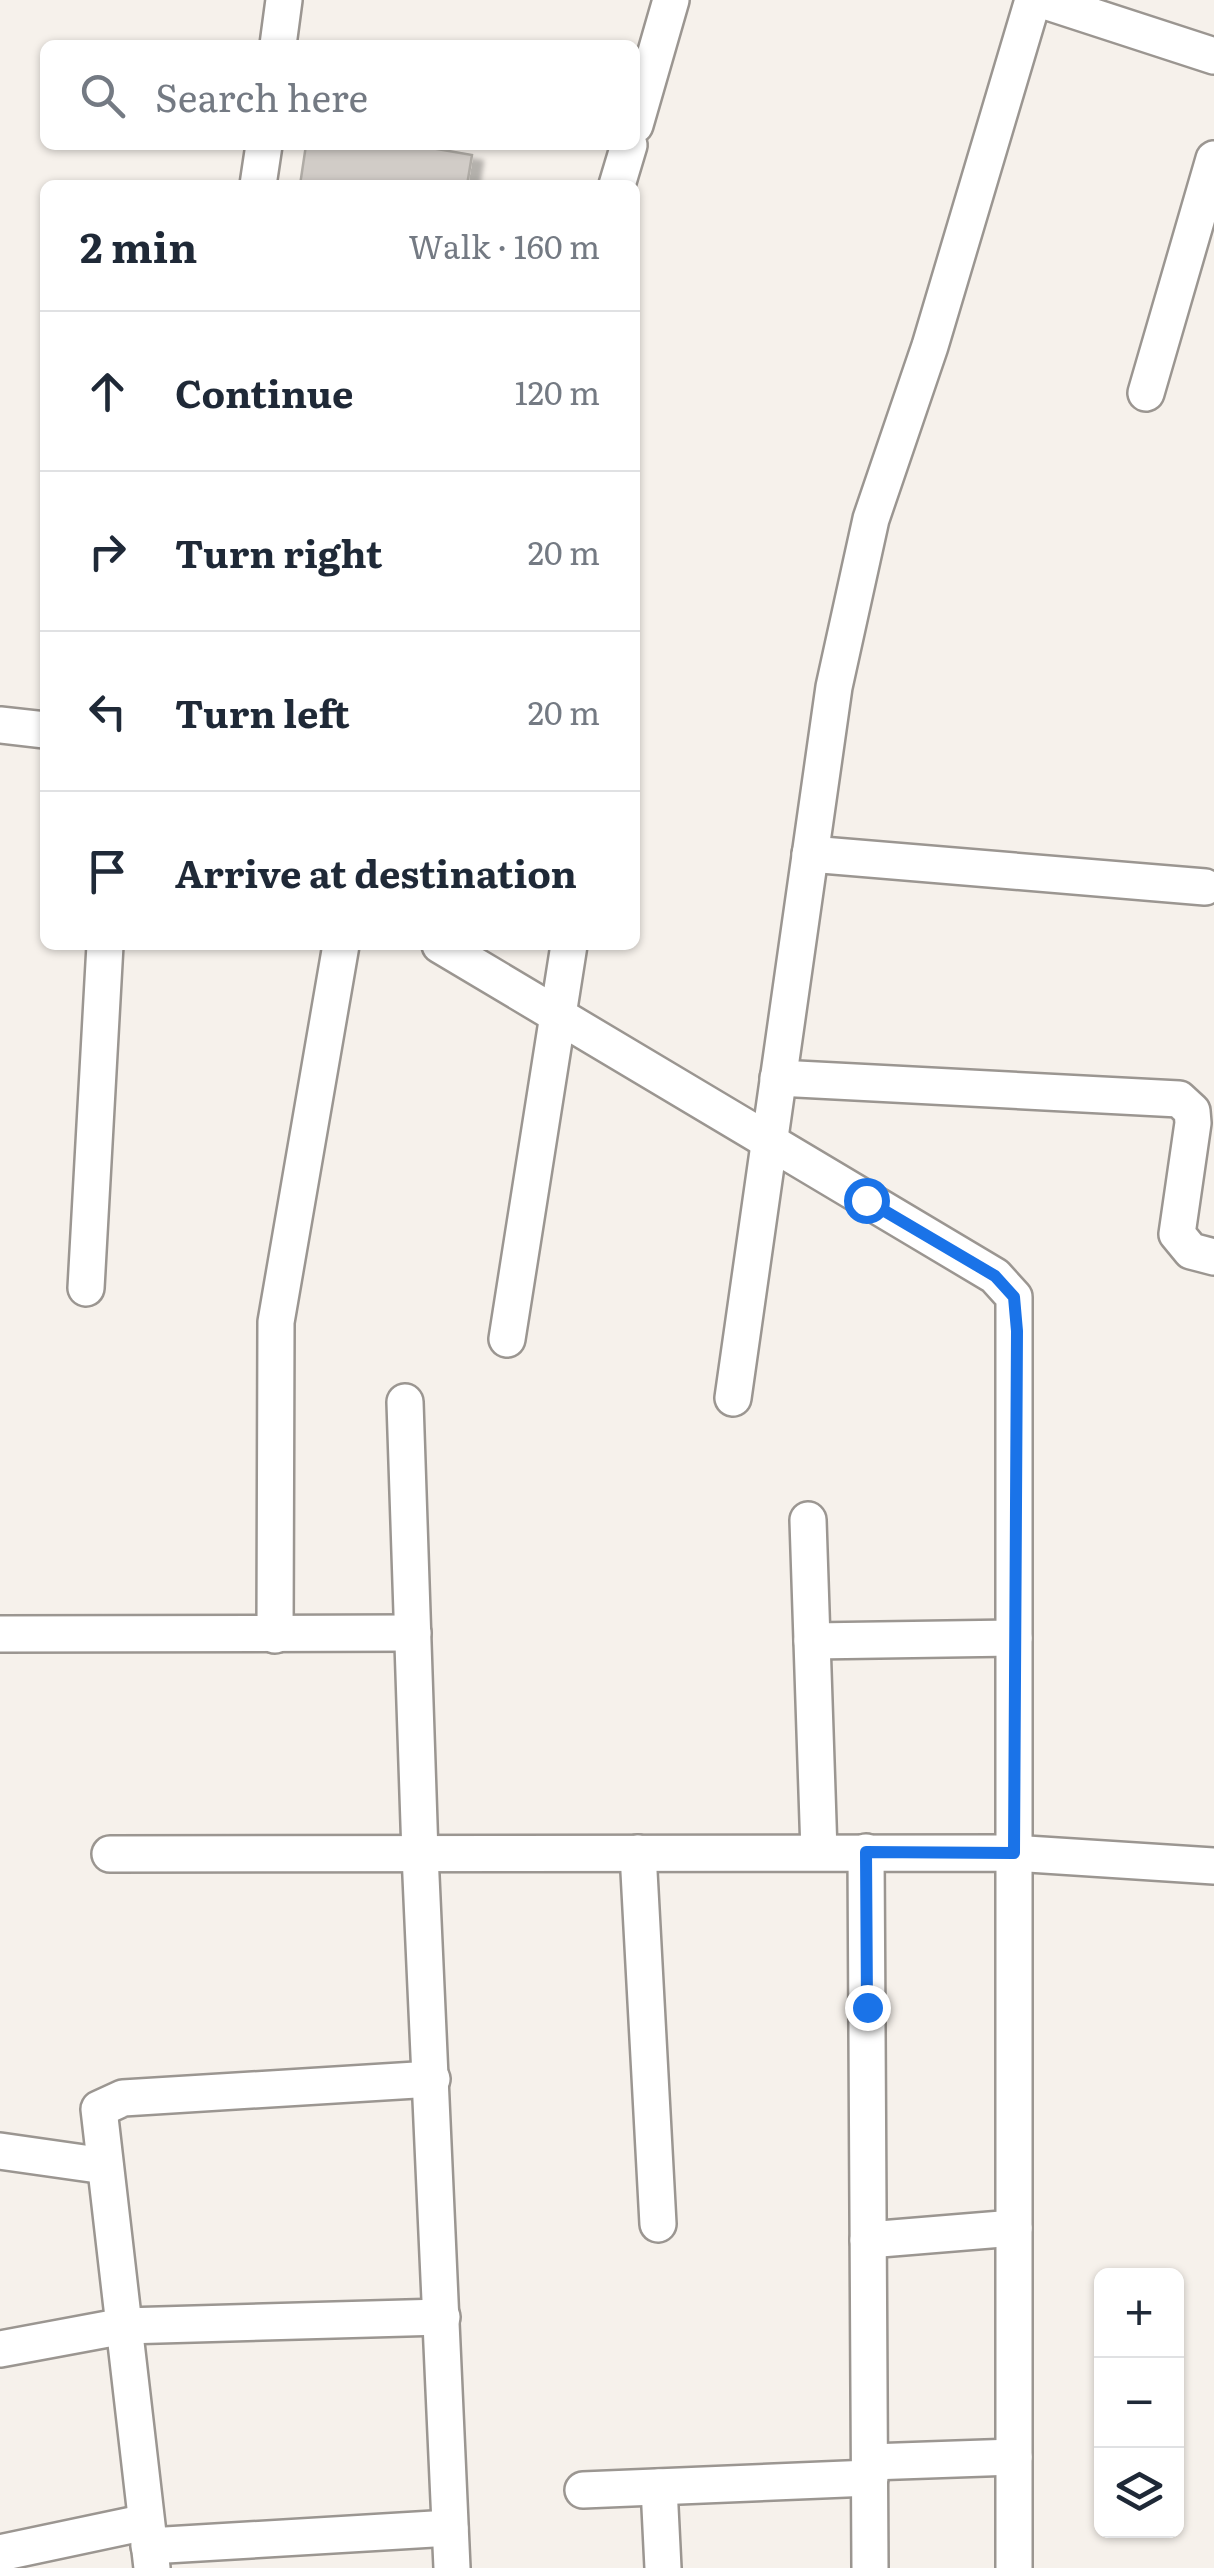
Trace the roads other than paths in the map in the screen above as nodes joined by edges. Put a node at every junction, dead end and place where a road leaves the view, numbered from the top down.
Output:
1 (284, 0) edge
2 (672, 0) edge
3 (1034, 0) edge
4 (1042, 0) edge
5 (279, 40) edge
6 (1214, 56) edge
7 (640, 108) edge
8 (263, 150) edge
9 (628, 150) edge
10 (1214, 159) edge
11 (259, 180) edge
12 (619, 180) edge
13 (1146, 392) dead end
14 (0, 725) edge
15 (40, 729) edge
16 (810, 854) junction
17 (1206, 886) dead end
18 (105, 950) edge
19 (340, 950) edge
20 (448, 950) edge
21 (568, 950) edge
22 (558, 1016) junction
23 (778, 1078) junction
24 (769, 1142) junction
25 (1214, 1256) edge
26 (86, 1288) dead end
27 (508, 1339) dead end
28 (733, 1398) dead end
29 (406, 1402) dead end
30 (808, 1520) dead end
31 (412, 1633) junction
32 (0, 1634) edge
33 (275, 1635) junction
34 (1014, 1638) junction
35 (812, 1642) junction
36 (819, 1852) junction
37 (866, 1852) junction
38 (638, 1853) junction
39 (1014, 1853) junction
40 (110, 1854) dead end
41 (420, 1854) junction
42 (1214, 1866) edge
43 (432, 2079) junction
44 (0, 2151) edge
45 (105, 2166) junction
46 (658, 2224) dead end
47 (1014, 2228) junction
48 (868, 2240) junction
49 (442, 2318) junction
50 (124, 2326) junction
51 (0, 2349) edge
52 (1014, 2457) junction
53 (870, 2470) junction
54 (659, 2487) junction
55 (583, 2490) dead end
56 (450, 2528) junction
57 (149, 2545) edge
58 (0, 2553) edge
59 (262, 2554) edge
60 (452, 2568) edge
61 (662, 2568) edge
62 (870, 2568) edge
63 (1014, 2568) edge

1 - 5 street
2 - 7 street
3 - 16 street
4 - 6 street
8 - 11 street
9 - 12 street
10 - 13 street
14 - 15 street
16 - 17 street
16 - 23 street
18 - 26 street
19 - 33 street
20 - 22 street
21 - 22 street
22 - 24 street
22 - 27 street
23 - 24 street
23 - 25 street
24 - 28 street
24 - 34 street
29 - 31 street
30 - 35 street
31 - 33 street
31 - 41 street
32 - 33 street
34 - 35 street
34 - 39 street
35 - 36 street
36 - 37 street
36 - 38 street
37 - 39 street
37 - 48 street
38 - 41 street
38 - 46 street
39 - 42 street
39 - 47 street
40 - 41 street
41 - 43 street
43 - 45 street
43 - 49 street
44 - 45 street
45 - 50 street
47 - 48 street
47 - 52 street
48 - 53 street
49 - 50 street
49 - 56 street
50 - 51 street
50 - 57 street
52 - 53 street
52 - 63 street
53 - 54 street
53 - 62 street
54 - 55 street
54 - 61 street
56 - 59 street
56 - 60 street
57 - 58 street
57 - 59 street

